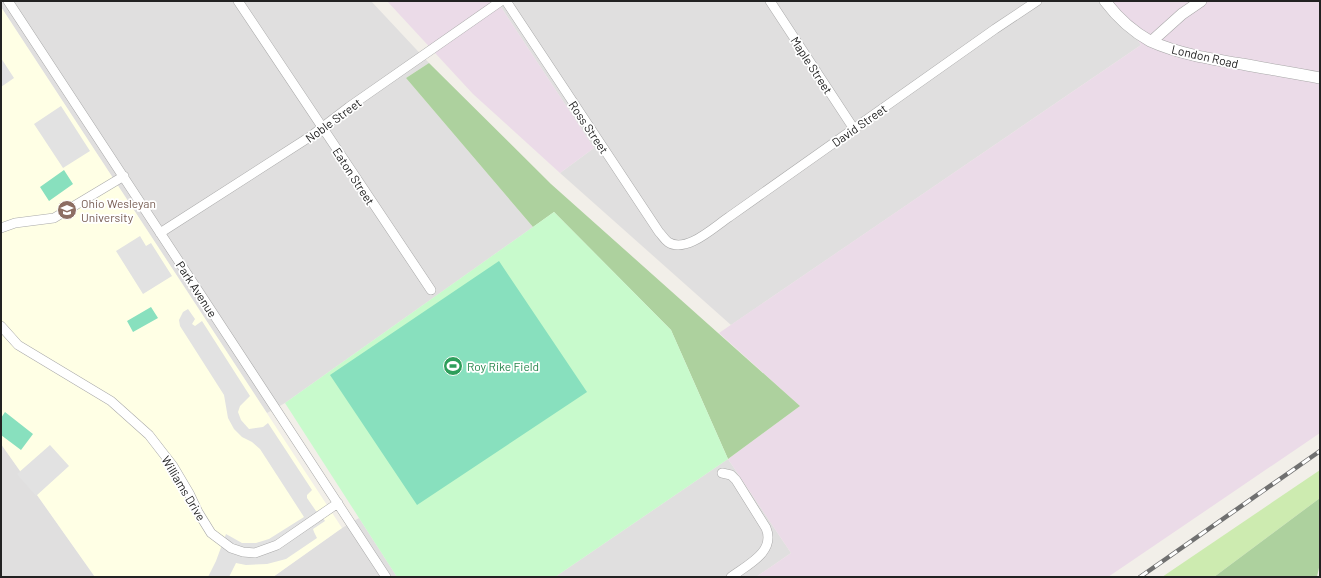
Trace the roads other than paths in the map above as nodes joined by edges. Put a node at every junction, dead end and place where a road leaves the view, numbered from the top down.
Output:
1 (8, 1) edge
2 (238, 1) edge
3 (501, 1) edge
4 (506, 1) edge
5 (770, 1) edge
6 (1037, 1) edge
7 (1105, 1) edge
8 (1200, 1) edge
9 (1152, 41) junction
10 (1320, 78) edge
11 (322, 127) junction
12 (854, 129) junction
13 (124, 176) junction
14 (1, 228) edge
15 (160, 233) junction
16 (678, 245) joint
17 (431, 290) dead end
18 (1, 326) edge
19 (722, 473) dead end
20 (338, 503) junction
21 (386, 577) edge
22 (731, 577) edge

1 - 13 street, Park Avenue
2 - 11 street, Eaton Street
3 - 11 street, Noble Street
4 - 16 street, Ross Street
5 - 12 street, Maple Street
6 - 12 street, David Street
7 - 9 street, London Road
8 - 9 street
9 - 10 street, London Road
11 - 15 street, Noble Street
11 - 17 street, Eaton Street
12 - 16 street, David Street
13 - 14 street
13 - 15 street, Park Avenue
15 - 20 street, Park Avenue
18 - 20 street, Williams Drive
19 - 22 street
20 - 21 street, Park Avenue

